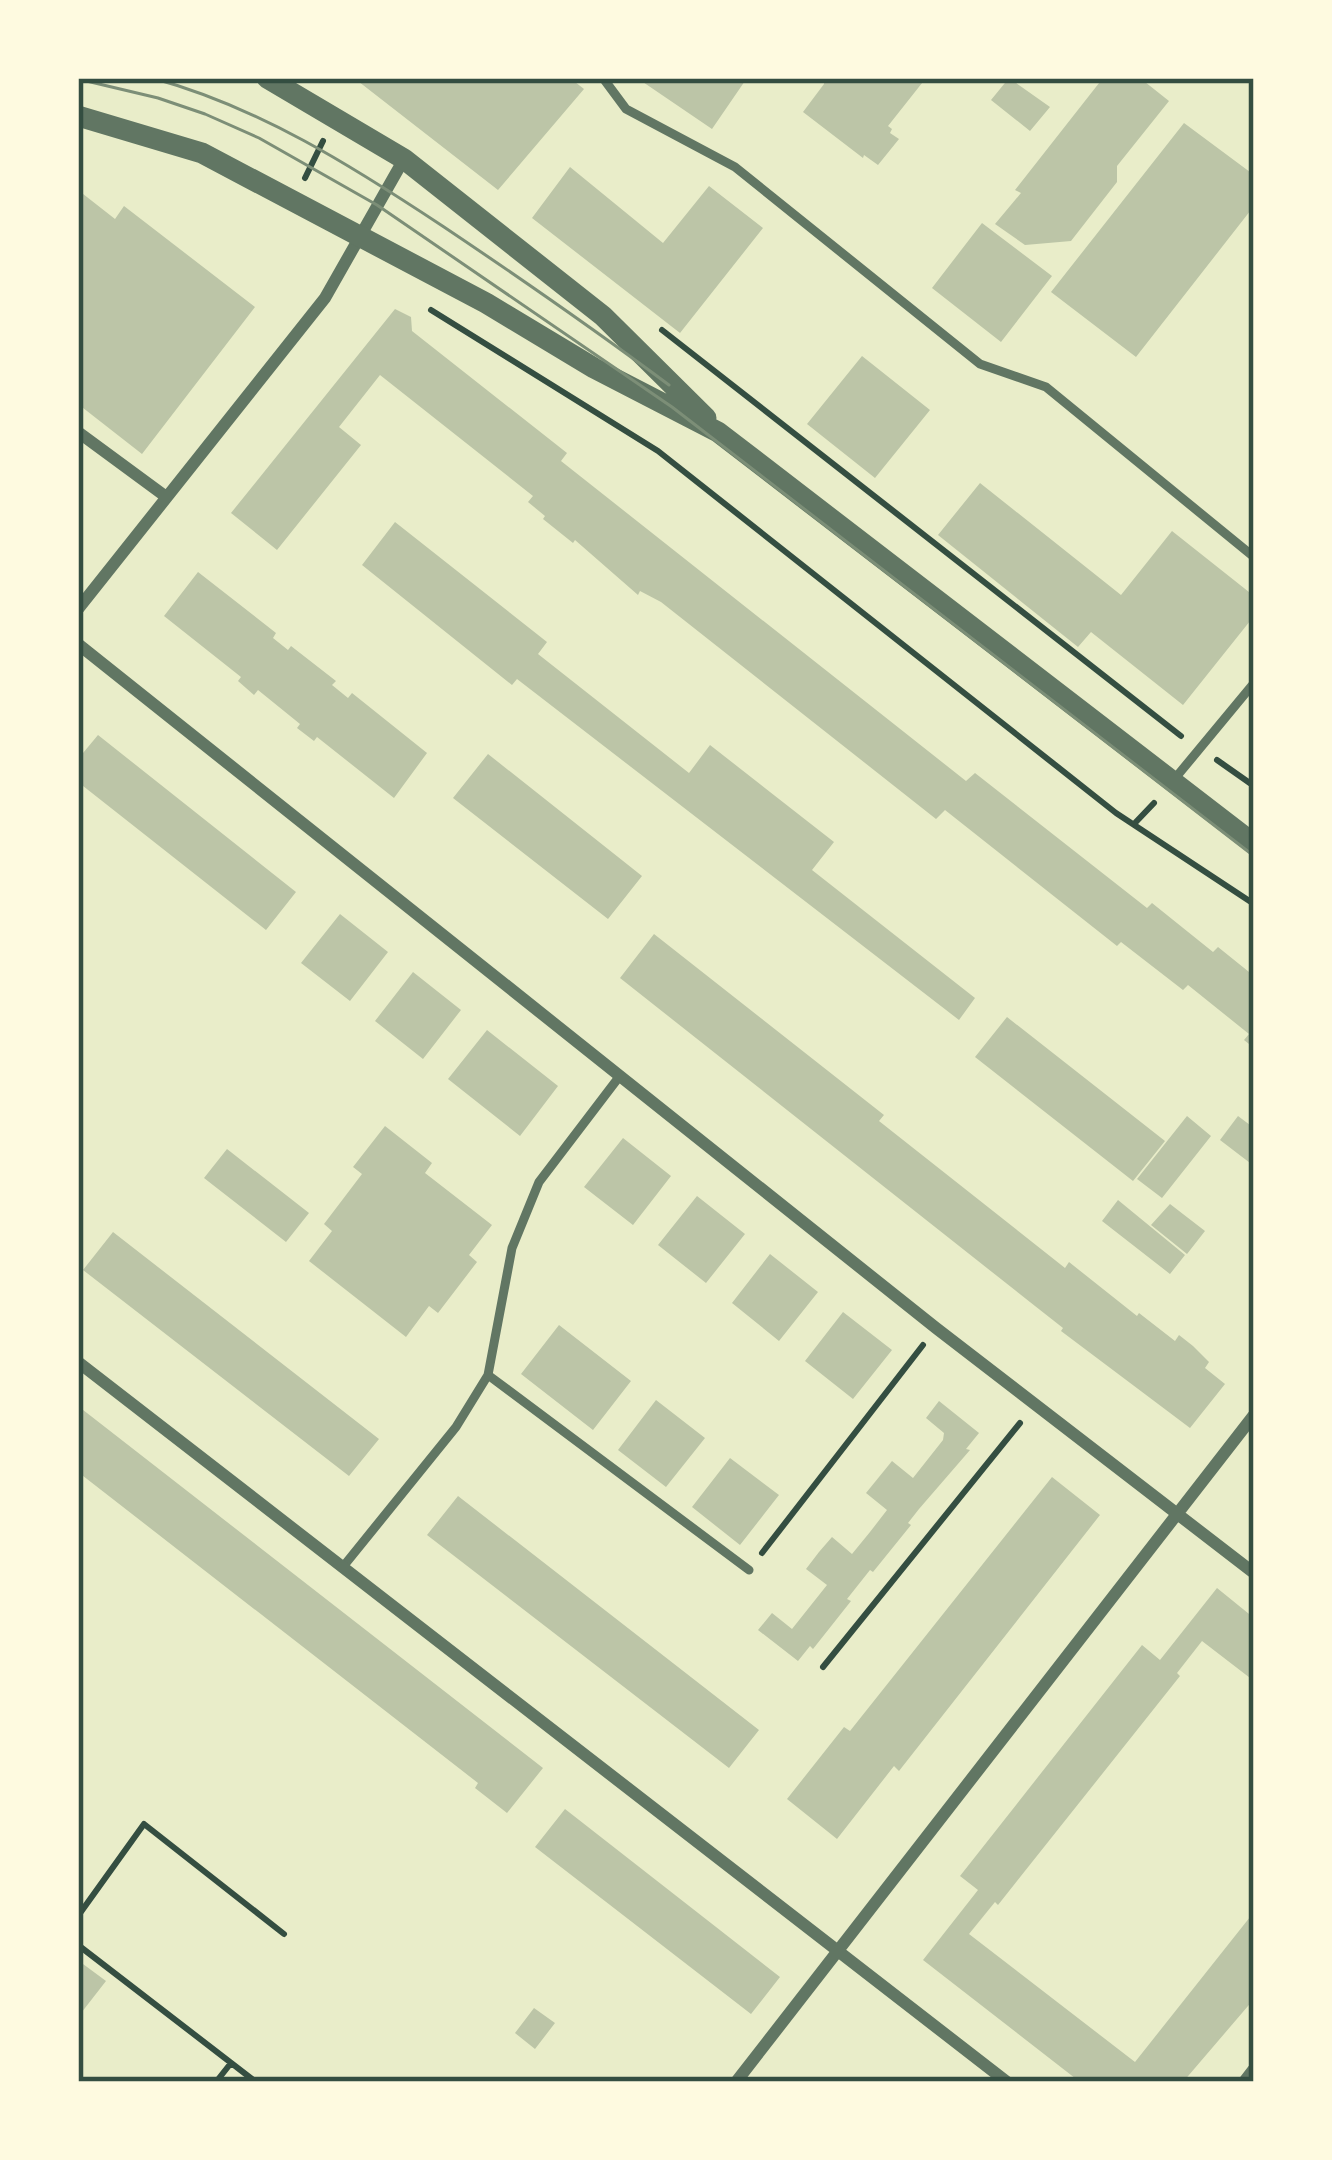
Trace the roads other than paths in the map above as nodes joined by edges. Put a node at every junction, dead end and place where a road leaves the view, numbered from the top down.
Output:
1 (267, 78) edge
2 (603, 78) edge
3 (78, 116) edge
4 (404, 159) junction
5 (360, 236) junction
6 (78, 432) edge
7 (718, 432) junction
8 (166, 496) junction
9 (1254, 557) edge
10 (78, 609) edge
11 (78, 644) edge
12 (1254, 683) edge
13 (1172, 782) junction
14 (1254, 844) edge
15 (619, 1077) junction
16 (78, 1362) edge
17 (488, 1375) junction
18 (1254, 1415) edge
19 (1177, 1512) junction
20 (342, 1568) junction
21 (749, 1570) road end
22 (1254, 1573) edge
23 (838, 1951) junction
24 (1254, 2069) edge
25 (736, 2082) edge
26 (1007, 2082) edge
27 (1244, 2082) edge

1 - 4 street
2 - 9 lane
3 - 5 street
4 - 5 street
4 - 7 street
5 - 7 street
5 - 8 street
6 - 8 street
7 - 13 street
8 - 10 street
11 - 15 street
12 - 13 lane
13 - 14 street
15 - 17 lane
15 - 19 street
16 - 20 street
17 - 20 lane
17 - 21 lane
18 - 19 street
19 - 22 street
19 - 23 street
20 - 23 street
23 - 25 street
23 - 26 street
24 - 27 street

